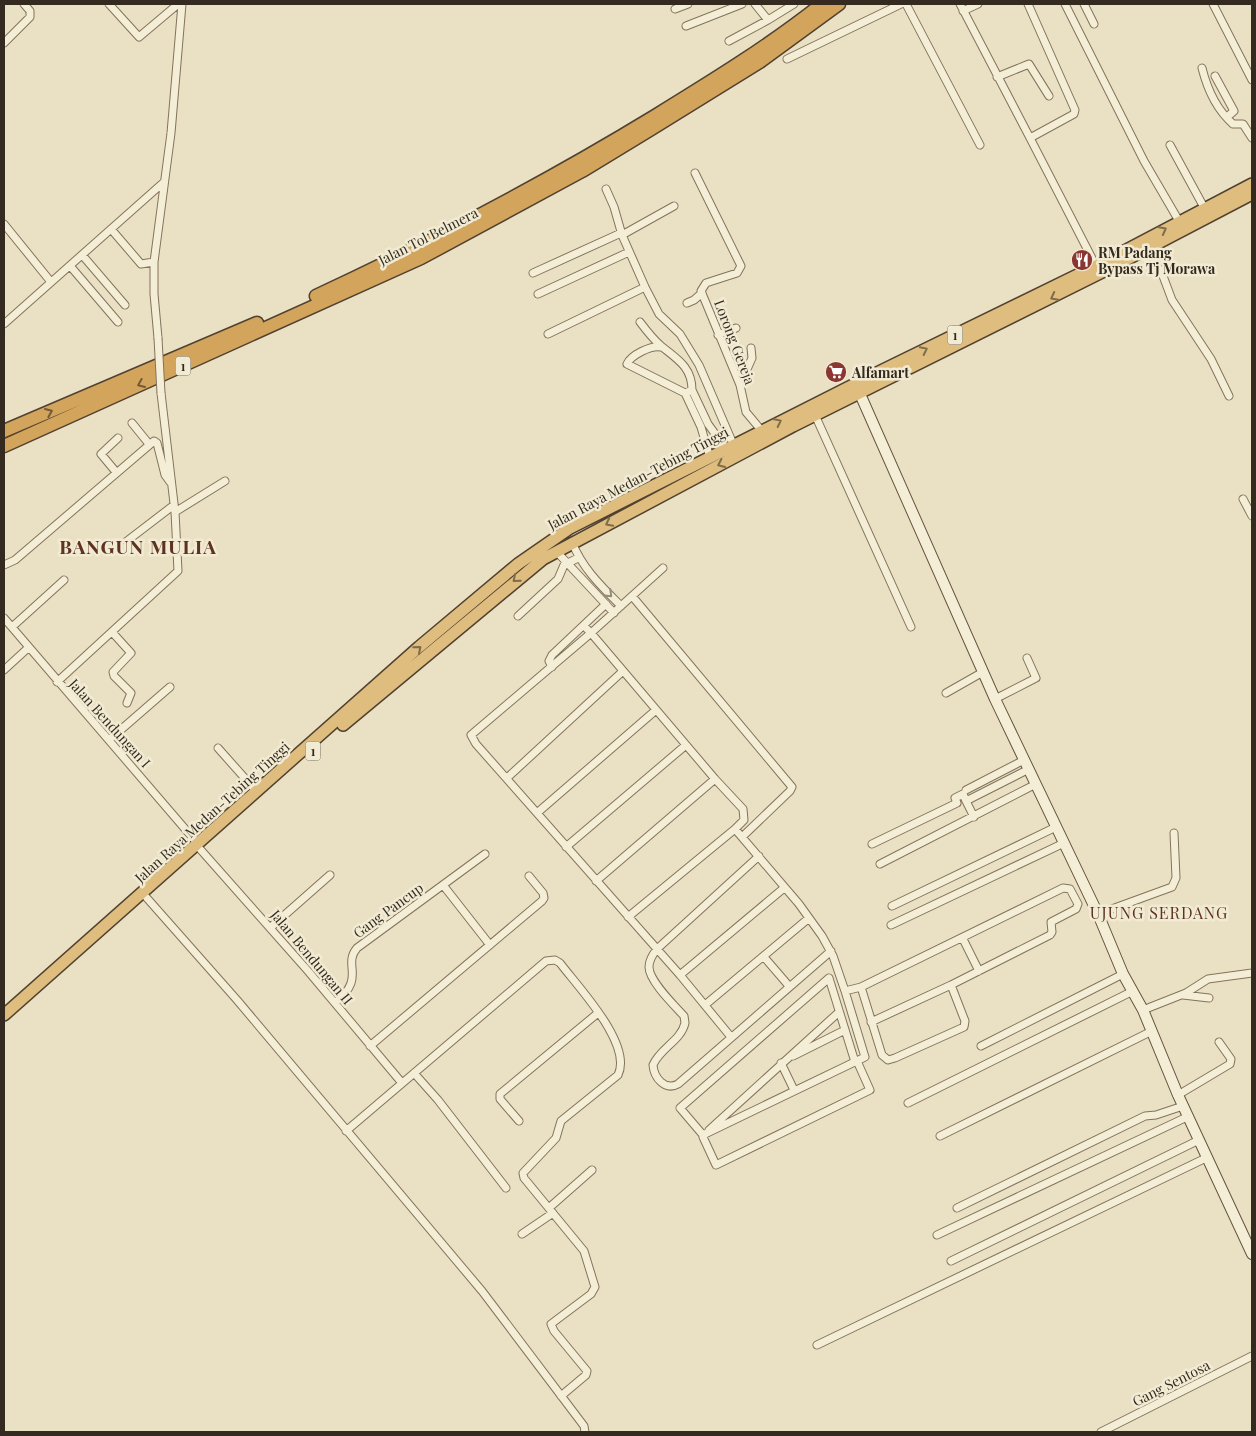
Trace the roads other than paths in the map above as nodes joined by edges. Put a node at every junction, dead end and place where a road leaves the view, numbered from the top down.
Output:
1 (24, 4) edge
2 (109, 4) edge
3 (688, 4) edge
4 (742, 4) edge
5 (755, 4) edge
6 (794, 4) edge
7 (822, 4) edge
8 (839, 4) edge
9 (901, 4) edge
10 (906, 4) edge
11 (978, 4) edge
12 (1028, 4) edge
13 (1065, 4) edge
14 (1084, 4) edge
15 (1213, 4) edge
16 (179, 5) edge
17 (962, 7) edge
18 (674, 9) dead end
19 (768, 20) junction
20 (1094, 24) dead end
21 (686, 26) dead end
22 (729, 41) dead end
23 (4, 43) edge
24 (787, 58) dead end
25 (1202, 68) dead end
26 (1215, 76) dead end
27 (998, 77) junction
28 (1252, 80) edge
29 (1049, 96) dead end
30 (1227, 117) junction
31 (1030, 138) junction
32 (1252, 138) edge
33 (980, 145) dead end
34 (1170, 145) dead end
35 (695, 173) dead end
36 (164, 182) junction
37 (1252, 184) edge
38 (606, 189) dead end
39 (1252, 194) edge
40 (674, 206) dead end
41 (1207, 212) junction
42 (1179, 221) junction
43 (4, 224) edge
44 (111, 229) junction
45 (621, 234) junction
46 (1148, 249) junction
47 (629, 252) junction
48 (83, 256) junction
49 (154, 262) junction
50 (1096, 266) junction
51 (70, 267) junction
52 (533, 273) dead end
53 (373, 275) junction
54 (51, 282) junction
55 (359, 282) junction
56 (645, 287) junction
57 (702, 293) junction
58 (538, 294) dead end
59 (686, 303) dead end
60 (125, 305) dead end
61 (118, 322) dead end
62 (640, 322) dead end
63 (4, 324) edge
64 (736, 328) dead end
65 (548, 334) dead end
66 (718, 335) junction
67 (662, 347) junction
68 (751, 348) dead end
69 (740, 385) junction
70 (689, 392) junction
71 (860, 394) junction
72 (1229, 396) dead end
73 (815, 415) junction
74 (132, 423) dead end
75 (704, 425) junction
76 (762, 430) junction
77 (4, 431) edge
78 (118, 438) dead end
79 (149, 444) junction
80 (4, 446) edge
81 (730, 448) junction
82 (710, 458) junction
83 (116, 472) junction
84 (681, 480) junction
85 (225, 481) dead end
86 (171, 482) junction
87 (1244, 499) dead end
88 (175, 508) junction
89 (1252, 516) edge
90 (128, 541) dead end
91 (572, 542) junction
92 (556, 551) junction
93 (578, 558) junction
94 (568, 563) junction
95 (4, 565) edge
96 (663, 568) dead end
97 (64, 580) dead end
98 (632, 596) junction
99 (606, 604) junction
100 (622, 606) junction
101 (614, 613) junction
102 (518, 616) dead end
103 (4, 618) edge
104 (584, 626) junction
105 (12, 627) junction
106 (910, 627) dead end
107 (112, 632) junction
108 (591, 633) junction
109 (28, 648) junction
110 (1027, 658) dead end
111 (552, 667) junction
112 (4, 670) edge
113 (623, 671) junction
114 (983, 672) junction
115 (57, 682) junction
116 (170, 688) dead end
117 (946, 693) dead end
118 (995, 699) junction
119 (127, 703) dead end
120 (656, 710) junction
121 (109, 740) junction
122 (686, 745) junction
123 (218, 748) dead end
124 (1027, 764) junction
125 (507, 778) junction
126 (714, 779) junction
127 (1036, 784) junction
128 (966, 790) dead end
129 (257, 792) junction
130 (966, 801) junction
131 (537, 813) junction
132 (974, 817) junction
133 (1056, 827) junction
134 (735, 829) junction
135 (1174, 833) dead end
136 (742, 837) junction
137 (1064, 843) junction
138 (872, 844) dead end
139 (199, 846) junction
140 (566, 847) junction
141 (485, 854) dead end
142 (759, 856) junction
143 (880, 864) dead end
144 (330, 875) dead end
145 (529, 876) dead end
146 (596, 881) junction
147 (443, 884) junction
148 (784, 888) junction
149 (146, 897) junction
150 (892, 906) dead end
151 (1098, 914) junction
152 (628, 917) junction
153 (809, 918) junction
154 (891, 925) dead end
155 (271, 927) junction
156 (963, 939) junction
157 (490, 945) junction
158 (657, 948) junction
159 (832, 953) junction
160 (764, 957) junction
161 (979, 971) junction
162 (1252, 973) edge
163 (1123, 974) junction
164 (680, 975) junction
165 (951, 985) junction
166 (789, 986) junction
167 (858, 988) junction
168 (846, 991) junction
169 (1131, 992) junction
170 (1182, 994) junction
171 (1208, 998) dead end
172 (335, 1003) junction
173 (705, 1004) junction
174 (1142, 1010) junction
175 (839, 1012) junction
176 (598, 1013) junction
177 (4, 1015) edge
178 (871, 1022) junction
179 (4, 1023) edge
180 (844, 1030) junction
181 (1150, 1032) junction
182 (731, 1037) junction
183 (1219, 1042) dead end
184 (370, 1046) junction
185 (980, 1046) dead end
186 (783, 1061) junction
187 (856, 1061) junction
188 (414, 1073) junction
189 (402, 1083) junction
190 (794, 1090) junction
191 (1178, 1095) junction
192 (908, 1104) dead end
193 (1183, 1106) junction
194 (1189, 1116) junction
195 (519, 1120) dead end
196 (346, 1131) junction
197 (703, 1136) junction
198 (940, 1136) dead end
199 (1199, 1140) junction
200 (1208, 1157) junction
201 (592, 1170) dead end
202 (506, 1188) dead end
203 (957, 1208) dead end
204 (551, 1210) junction
205 (522, 1234) dead end
206 (937, 1235) dead end
207 (1252, 1254) edge
208 (951, 1261) dead end
209 (817, 1345) dead end
210 (1252, 1356) edge
211 (561, 1396) junction
212 (585, 1432) edge
213 (1101, 1432) edge

1 - 23 street
2 - 16 street
3 - 18 street
4 - 21 street
5 - 19 street
6 - 19 street
7 - 53 highway, Jalan Tol Belmera / 1
8 - 53 highway, Jalan Tol Belmera / 1
9 - 24 street
10 - 33 street
11 - 17 street
12 - 31 street
13 - 42 street
14 - 20 street
15 - 28 street
16 - 36 street
17 - 27 street
19 - 22 street
25 - 30 street
26 - 30 street
27 - 29 street
27 - 31 street
30 - 32 street
31 - 50 street
34 - 41 street
35 - 57 street, Lorong Gereja
36 - 44 street
36 - 49 street
37 - 41 highway, Jalan Raya Medan-Tebing Tinggi / 1
38 - 45 street
39 - 41 highway, Jalan Raya Medan-Tebing Tinggi / 1
40 - 45 street
41 - 42 highway, Jalan Raya Medan-Tebing Tinggi / 1
41 - 46 highway, Jalan Raya Medan-Tebing Tinggi / 1
50 -> 42 highway, Jalan Raya Medan-Tebing Tinggi / 1
43 - 54 street
44 - 48 street
44 - 49 street
45 - 47 street
45 - 52 street
46 -> 71 highway, Jalan Raya Medan-Tebing Tinggi / 1
46 - 72 street
47 - 56 street
47 - 58 street
48 - 51 street
48 - 60 street
49 - 86 street, bridge
76 -> 50 highway, Jalan Raya Medan-Tebing Tinggi / 1
51 - 54 street
51 - 61 street
53 - 55 highway, Jalan Tol Belmera / 1
54 - 63 street
77 -> 55 highway, Jalan Tol Belmera / 1
55 -> 80 highway, Jalan Tol Belmera / 1
56 - 65 street
56 - 81 street
57 - 59 street
57 - 66 street, Lorong Gereja
62 - 67 street
64 - 66 street
66 - 69 street, Lorong Gereja
67 - 70 street
67 - 70 street
68 - 69 street
69 - 76 street, Lorong Gereja
70 - 75 street
71 - 73 highway, Jalan Raya Medan-Tebing Tinggi / 1
71 - 114 main road
73 -> 84 highway, Jalan Raya Medan-Tebing Tinggi / 1
73 - 106 street
74 - 79 street
75 - 81 street
75 - 82 street
76 - 81 highway, Jalan Raya Medan-Tebing Tinggi / 1
78 - 83 street
79 - 83 street
79 - 86 street
81 - 82 highway, Jalan Raya Medan-Tebing Tinggi / 1
82 - 84 highway, Jalan Raya Medan-Tebing Tinggi / 1
83 - 95 street
84 -> 91 highway, Jalan Raya Medan-Tebing Tinggi / 1
129 -> 84 highway, Jalan Raya Medan-Tebing Tinggi / 1
85 - 88 street
86 - 88 street
87 - 89 street
88 - 90 street
88 - 107 street
91 - 92 highway, Jalan Raya Medan-Tebing Tinggi / 1
91 - 93 street
92 - 94 street
92 -> 139 highway, Jalan Raya Medan-Tebing Tinggi / 1
93 - 94 street
93 -> 100 street
94 - 99 street
94 - 102 street
96 - 98 street
97 - 105 street
98 - 100 street
98 - 136 street
99 - 101 street
99 - 104 street
100 - 101 street
101 - 108 street
103 - 105 street, Jalan Bendungan I
104 - 108 street
104 - 111 street
105 - 109 street, Jalan Bendungan I
107 - 115 street
107 - 119 street
108 - 111 street
108 - 113 street
109 - 112 street
109 - 115 street, Jalan Bendungan I
110 - 118 street
111 - 125 street
113 - 120 street
113 - 125 street
114 - 117 street
114 - 118 main road
115 - 121 street, Jalan Bendungan I
116 - 121 street
118 - 124 main road
120 - 122 street
120 - 131 street
121 - 139 street, Jalan Bendungan I
122 - 126 street
122 - 140 street
123 - 129 street
124 - 127 main road
124 - 128 street
124 - 130 street
125 - 131 street
126 - 134 street
126 - 146 street
127 - 132 street
127 - 133 main road
129 - 139 highway, Jalan Raya Medan-Tebing Tinggi / 1
130 - 132 street
130 - 138 street
131 - 140 street
132 - 143 street
133 - 137 main road
133 - 150 street
134 - 136 street
134 - 152 street
135 - 151 street
136 - 142 street
137 - 151 main road
137 - 154 street
139 - 149 highway, Jalan Raya Medan-Tebing Tinggi / 1
139 - 155 street, Jalan Bendungan II
139 - 177 highway, Jalan Raya Medan-Tebing Tinggi / 1
140 - 146 street
141 - 147 street, Gang Pancup
142 - 148 street
142 - 158 street
144 - 155 street
145 - 157 street
146 - 152 street
147 - 157 street
147 - 172 street, Gang Pancup
148 - 153 street
148 - 164 street
149 - 179 highway, Jalan Raya Medan-Tebing Tinggi / 1
149 - 196 street
151 - 163 main road
152 - 158 street
153 - 159 street
153 - 160 street
155 - 172 street, Jalan Bendungan II
156 - 161 street
156 - 161 street
156 - 167 street
157 - 184 street
158 - 164 street
158 - 182 street
159 - 166 street
159 - 168 street
160 - 166 street
160 - 173 street
161 - 165 street
162 - 170 street
163 - 169 main road
163 - 185 street
164 - 173 street
165 - 178 street
165 - 178 street
166 - 182 street
167 - 168 street
167 - 178 street
168 - 187 street
169 - 174 main road
169 - 192 street
170 - 171 street
170 - 174 street
172 - 184 street, Jalan Bendungan II
173 - 182 street
174 - 181 main road
175 - 180 street
175 - 186 street
175 - 197 street
176 - 188 street
176 - 195 street
176 - 204 street
180 - 186 street
180 - 187 street
181 - 191 main road
181 - 198 street
183 - 191 street
184 - 189 street, Jalan Bendungan II
186 - 190 street
186 - 197 street
187 - 190 street
187 - 197 street
188 - 189 street
188 - 202 street
189 - 196 street
190 - 197 street
191 - 193 main road
193 - 194 main road
193 - 203 street
194 - 199 main road
194 - 206 street
196 - 211 street
199 - 200 main road
199 - 208 street
200 - 207 main road
200 - 209 street
201 - 204 street
204 - 205 street
204 - 211 street
210 - 213 street, Gang Sentosa
211 - 212 street

